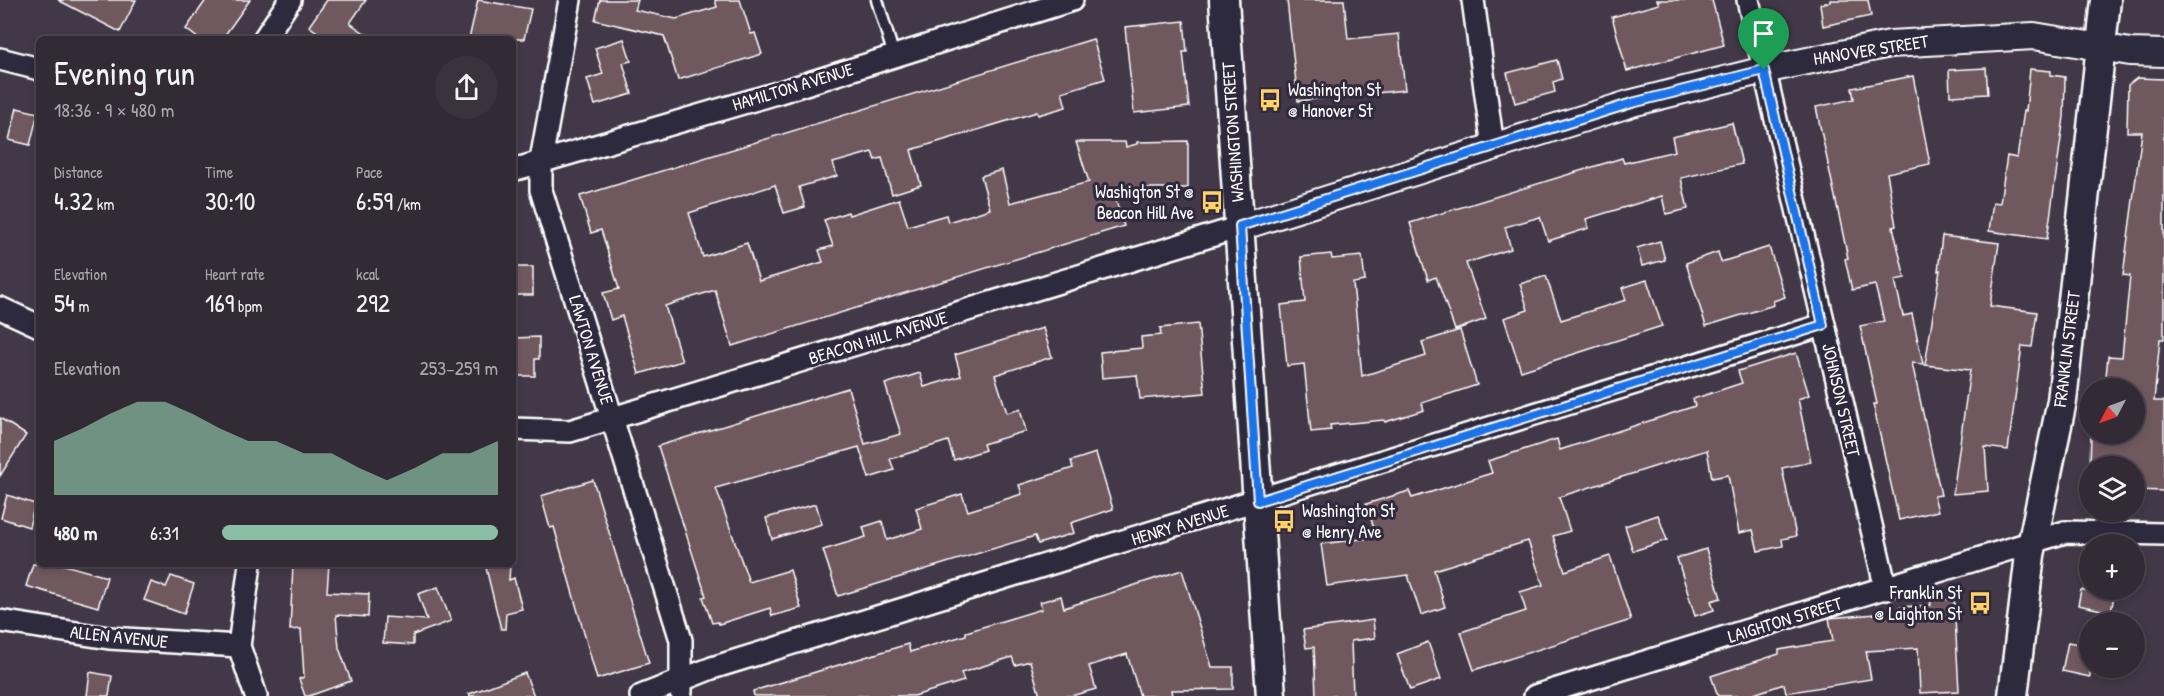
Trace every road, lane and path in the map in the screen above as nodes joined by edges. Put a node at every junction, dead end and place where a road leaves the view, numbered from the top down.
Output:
1 (290, 0) edge
2 (570, 0) edge
3 (877, 0) edge
4 (1072, 0) edge
5 (1224, 0) edge
6 (1473, 0) edge
7 (1748, 0) edge
8 (2106, 0) edge
9 (266, 36) edge
10 (2102, 47) junction
11 (2164, 53) edge
12 (894, 56) junction
13 (0, 59) edge
14 (36, 68) edge
15 (1764, 70) junction
16 (1493, 147) junction
17 (541, 160) junction
18 (516, 169) edge
19 (1240, 226) junction
20 (0, 308) edge
21 (36, 325) edge
22 (1823, 325) junction
23 (612, 418) junction
24 (516, 429) edge
25 (1258, 501) junction
26 (2164, 534) edge
27 (2034, 542) junction
28 (250, 567) edge
29 (1886, 589) junction
30 (0, 621) edge
31 (239, 646) junction
32 (681, 688) edge
33 (256, 696) edge
34 (641, 696) edge
35 (1271, 696) edge
36 (1535, 696) edge
37 (2013, 696) edge

1 - 9 street
2 - 17 street, LAWTON AVENUE
3 - 12 lane
4 - 12 street, HAMILTON AVENUE
5 - 19 main road, WASHINGTON STREET
6 - 16 street
7 - 15 street, JOHNSON STREET
8 - 10 main road, FRANKLIN STREET
10 - 11 street, HANOVER STREET
10 - 15 street, HANOVER STREET
10 - 27 main road, FRANKLIN STREET
12 - 17 street, HAMILTON AVENUE
13 - 14 street
15 - 16 street, HANOVER STREET
15 - 22 street, JOHNSON STREET
16 - 19 street, HANOVER STREET
17 - 18 street, HAMILTON AVENUE
17 - 23 street, LAWTON AVENUE
19 - 23 street, BEACON HILL AVENUE
19 - 25 main road, WASHINGTON STREET
20 - 21 street
22 - 25 street, HENRY AVENUE
22 - 29 street, JOHNSON STREET
23 - 24 street, BEACON HILL AVENUE
23 - 32 street, LAWTON AVENUE
25 - 32 street, HENRY AVENUE
25 - 35 main road, WASHINGTON STREET
26 - 27 street, LAIGHTON STREET
27 - 29 street, LAIGHTON STREET
27 - 37 main road, FRANKLIN STREET
28 - 31 street
29 - 36 street, LAIGHTON STREET
30 - 31 street, ALLEN AVENUE
31 - 33 street
32 - 34 street, HENRY AVENUE

